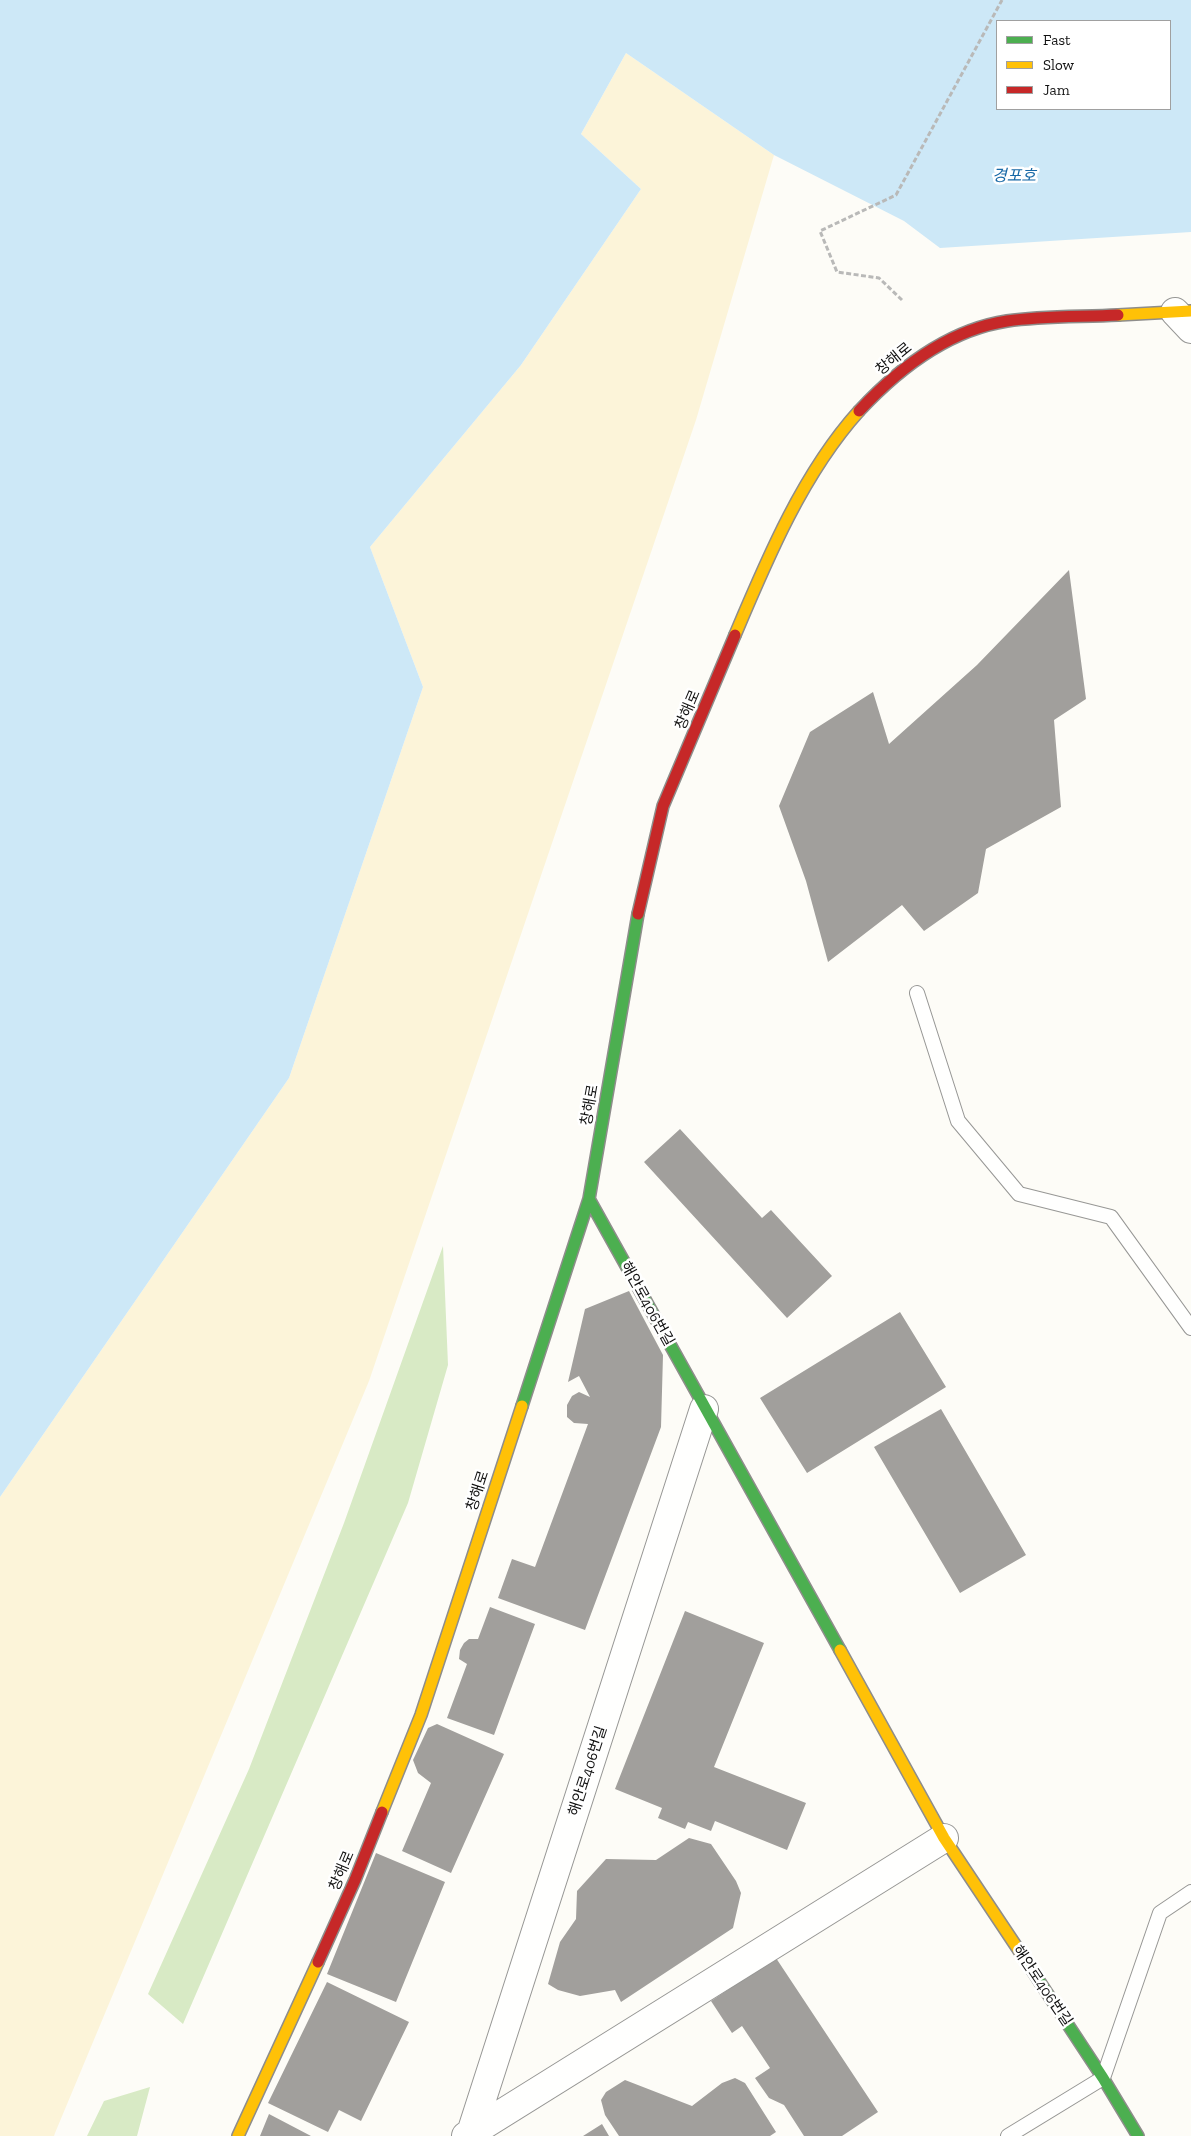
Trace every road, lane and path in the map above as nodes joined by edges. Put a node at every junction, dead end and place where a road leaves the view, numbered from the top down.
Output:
1 (1002, 0) edge
2 (902, 300) dead end
3 (1186, 317) edge
4 (917, 993) dead end
5 (589, 1199) junction
6 (1191, 1328) edge
7 (704, 1409) junction
8 (944, 1838) junction
9 (1191, 1892) edge
10 (1103, 2078) junction
11 (469, 2134) edge
12 (238, 2136) edge
13 (1008, 2136) edge
14 (1138, 2136) edge

1 - 2 path
3 - 5 street, 창해로
4 - 6 lane
5 - 7 street, 해안로406번길
5 - 12 street, 창해로
7 - 8 street, 해안로406번길
7 - 11 street, 해안로406번길
8 - 10 street, 해안로406번길
8 - 11 street, 해안로406번길
9 - 10 lane
10 - 13 lane
10 - 14 street, 해안로406번길

